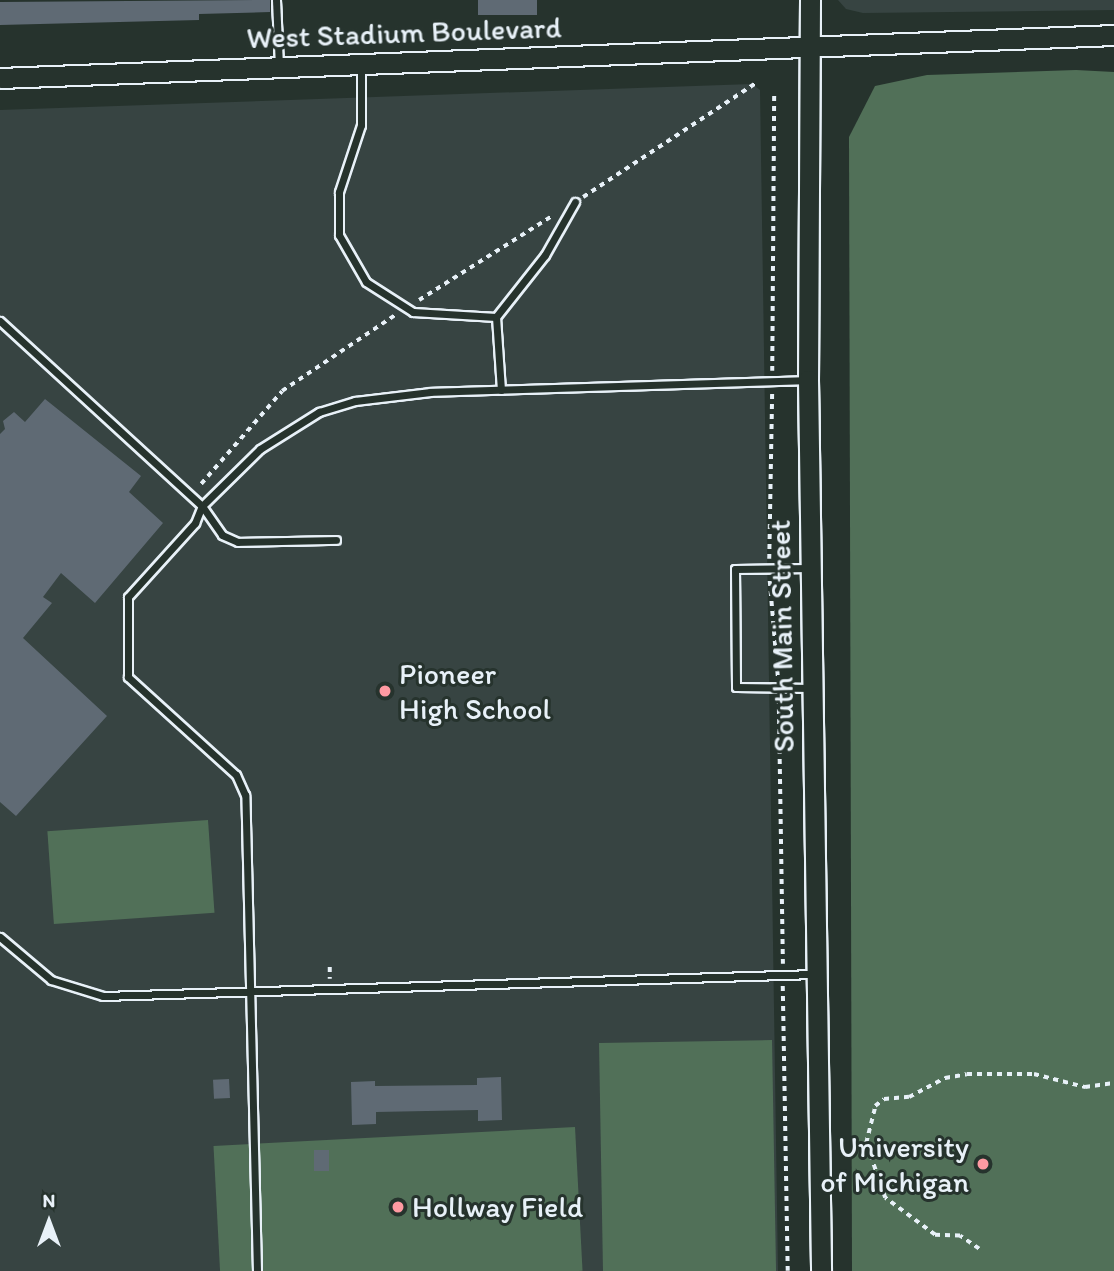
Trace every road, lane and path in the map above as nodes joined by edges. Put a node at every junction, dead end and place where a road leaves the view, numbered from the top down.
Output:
1 (276, 0) edge
2 (810, 0) edge
3 (1114, 35) edge
4 (810, 48) junction
5 (361, 64) junction
6 (279, 68) junction
7 (0, 78) edge
8 (756, 83) dead end
9 (774, 93) dead end
10 (575, 202) junction
11 (407, 308) junction
12 (496, 317) junction
13 (0, 321) edge
14 (808, 380) junction
15 (772, 381) junction
16 (501, 390) junction
17 (201, 484) dead end
18 (202, 506) junction
19 (336, 540) dead end
20 (810, 568) junction
21 (770, 569) junction
22 (779, 688) junction
23 (812, 688) junction
24 (0, 937) edge
25 (782, 961) dead end
26 (330, 967) dead end
27 (817, 974) junction
28 (330, 981) dead end
29 (248, 994) junction
30 (783, 996) dead end
31 (1112, 1083) dead end
32 (979, 1249) dead end
33 (257, 1271) edge
34 (788, 1271) edge
35 (821, 1271) edge

1 - 6 lane
2 - 4 main road, South Main Street
3 - 4 main road, West Stadium Boulevard
4 - 5 main road, West Stadium Boulevard
4 - 14 main road, South Main Street
5 - 6 main road, West Stadium Boulevard
5 - 11 lane
6 - 7 main road, West Stadium Boulevard
8 - 10 path
9 - 15 path
10 - 11 path
10 - 12 lane
11 - 12 lane
11 - 17 path
12 - 16 lane
13 - 18 lane
14 - 15 lane
14 - 20 main road, South Main Street
15 - 16 lane
15 - 21 path
16 - 18 lane
18 - 19 lane
18 - 29 lane
20 - 21 lane
20 - 23 main road, South Main Street
21 - 22 path
21 - 22 lane
22 - 23 lane
22 - 25 path
23 - 27 main road, South Main Street
24 - 29 lane
26 - 28 path
27 - 29 lane
27 - 35 main road, South Main Street
29 - 33 lane
30 - 34 path
31 - 32 path

